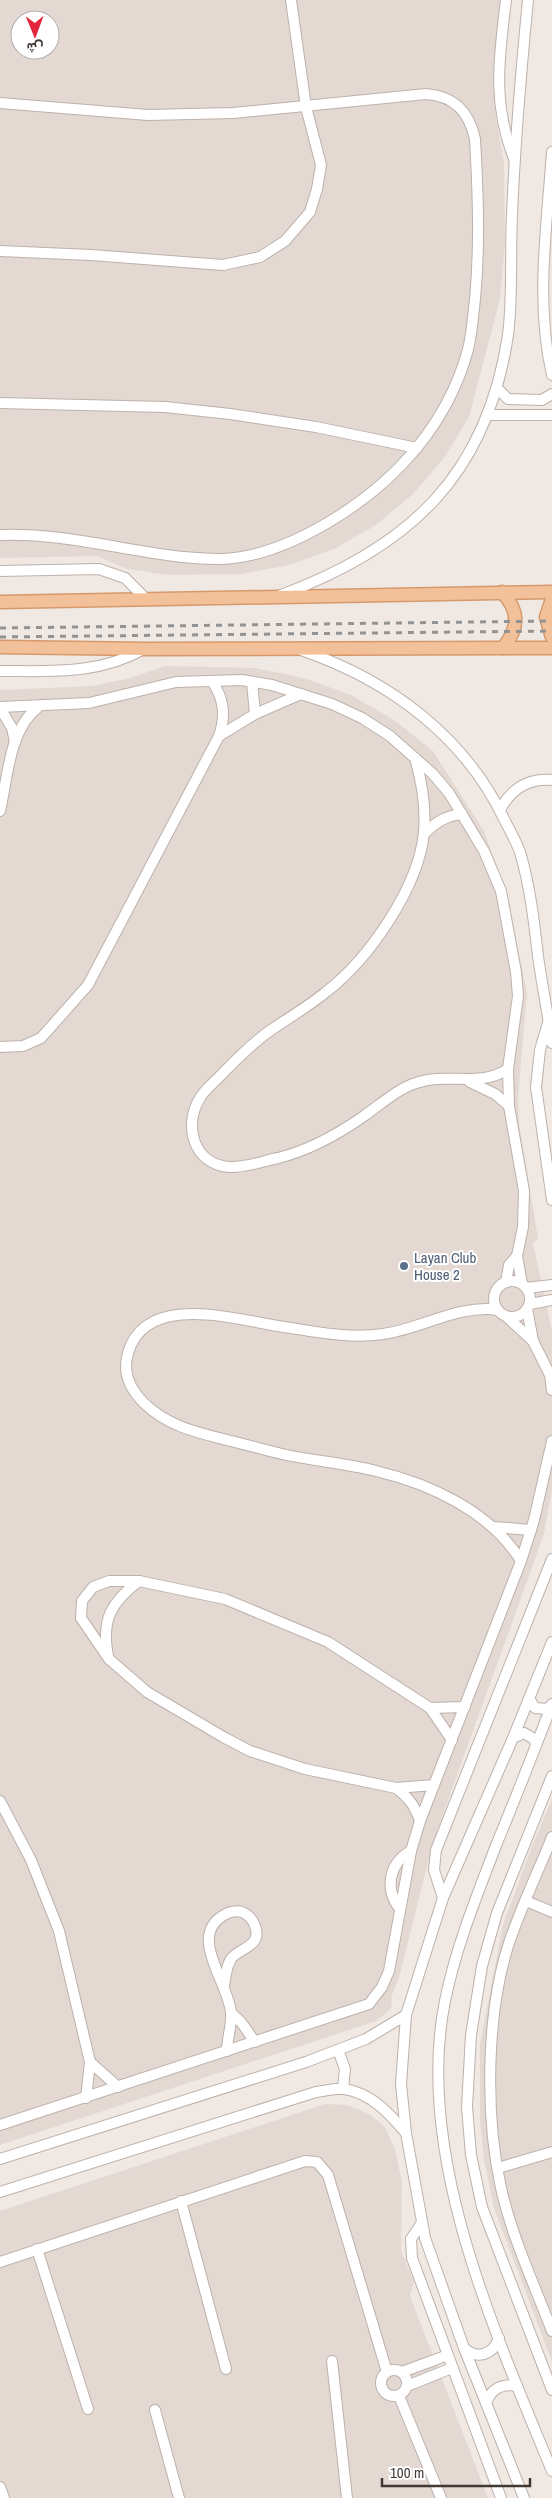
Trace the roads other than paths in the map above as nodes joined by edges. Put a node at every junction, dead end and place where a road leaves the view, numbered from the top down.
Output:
1 (291, 0) edge
2 (506, 0) edge
3 (528, 0) edge
4 (0, 103) edge
5 (306, 107) junction
6 (552, 152) edge
7 (515, 163) junction
8 (551, 180) edge
9 (0, 251) edge
10 (552, 375) edge
11 (497, 388) junction
12 (552, 394) edge
13 (0, 403) edge
14 (487, 415) junction
15 (552, 415) edge
16 (417, 448) junction
17 (0, 535) edge
18 (0, 571) edge
19 (502, 592) junction
20 (552, 592) edge
21 (281, 595) junction
22 (145, 598) junction
23 (552, 599) edge
24 (0, 602) edge
25 (552, 637) edge
26 (0, 647) edge
27 (503, 648) junction
28 (552, 648) edge
29 (144, 649) junction
30 (298, 649) junction
31 (0, 671) edge
32 (212, 681) junction
33 (252, 682) junction
34 (300, 694) junction
35 (38, 707) junction
36 (0, 708) edge
37 (224, 714) junction
38 (255, 714) junction
39 (243, 721) junction
40 (219, 736) junction
41 (16, 743) junction
42 (415, 757) junction
43 (437, 778) junction
44 (552, 780) edge
45 (422, 785) junction
46 (500, 810) junction
47 (0, 811) edge
48 (462, 814) junction
49 (424, 834) junction
50 (549, 1020) junction
51 (552, 1043) edge
52 (0, 1047) edge
53 (508, 1069) junction
54 (464, 1080) junction
55 (509, 1106) junction
56 (552, 1200) edge
57 (517, 1256) junction
58 (506, 1282) junction
59 (552, 1285) edge
60 (524, 1286) junction
61 (495, 1293) junction
62 (552, 1300) edge
63 (528, 1306) junction
64 (473, 1309) junction
65 (498, 1310) junction
66 (507, 1316) junction
67 (533, 1341) junction
68 (552, 1390) edge
69 (552, 1441) edge
70 (494, 1527) junction
71 (531, 1530) junction
72 (552, 1559) edge
73 (522, 1561) junction
74 (139, 1581) junction
75 (552, 1642) edge
76 (108, 1659) junction
77 (528, 1698) junction
78 (552, 1704) edge
79 (465, 1707) junction
80 (430, 1708) junction
81 (513, 1738) junction
82 (452, 1740) junction
83 (536, 1744) junction
84 (552, 1776) edge
85 (434, 1785) junction
86 (396, 1788) junction
87 (0, 1801) edge
88 (420, 1821) junction
89 (552, 1838) edge
90 (411, 1851) junction
91 (443, 1898) junction
92 (526, 1901) junction
93 (400, 1909) junction
94 (552, 1912) edge
95 (224, 1985) junction
96 (231, 2014) junction
97 (406, 2015) junction
98 (256, 2042) junction
99 (338, 2050) junction
100 (227, 2051) junction
101 (90, 2062) junction
102 (118, 2087) junction
103 (343, 2089) junction
104 (86, 2098) junction
105 (0, 2125) edge
106 (406, 2134) junction
107 (552, 2152) edge
108 (0, 2159) edge
109 (498, 2168) junction
110 (0, 2192) edge
111 (181, 2202) junction
112 (421, 2224) junction
113 (37, 2249) junction
114 (0, 2262) edge
115 (552, 2331) edge
116 (498, 2338) junction
117 (464, 2348) junction
118 (448, 2355) junction
119 (332, 2361) dead end
120 (452, 2368) junction
121 (226, 2369) dead end
122 (387, 2372) junction
123 (402, 2372) junction
124 (407, 2386) junction
125 (517, 2386) junction
126 (552, 2390) edge
127 (399, 2396) junction
128 (486, 2403) junction
129 (88, 2409) dead end
130 (155, 2410) dead end
131 (552, 2471) edge
132 (0, 2487) edge
133 (4, 2498) edge
134 (179, 2498) edge
135 (347, 2498) edge
136 (441, 2498) edge
137 (501, 2498) edge
138 (524, 2498) edge

1 - 5 street
2 - 7 street
3 - 7 street
4 - 5 street
5 - 9 street
5 - 16 street
6 - 8 street
7 - 11 street
8 - 10 street
11 - 12 street
11 - 14 street
13 - 16 street
14 - 15 street
14 - 21 street
16 - 17 street
18 - 22 street
19 - 20 main road
19 - 21 main road
19 - 27 main road
21 - 22 main road
22 - 24 main road
23 - 25 main road
26 - 29 main road
27 - 28 main road
27 - 30 main road
29 - 30 main road
29 - 31 street
30 - 46 street
32 - 33 street
32 - 35 street
32 - 37 street
33 - 34 street
33 - 38 street
34 - 38 street
34 - 42 street
35 - 36 street
35 - 41 street
36 - 41 street
37 - 39 street
37 - 40 street
38 - 39 street
39 - 40 street
40 - 52 street
41 - 47 street
42 - 43 street
42 - 45 street
43 - 45 street
43 - 48 street
44 - 46 street
45 - 49 street
46 - 50 street
48 - 49 street
48 - 53 street
49 - 54 street
50 - 51 street
50 - 56 street
53 - 54 street
53 - 55 street
54 - 55 street
55 - 57 street
57 - 58 street
57 - 60 street
58 - 60 street
58 - 61 street
59 - 60 street
60 - 63 street
61 - 64 street
61 - 65 street
62 - 63 street
63 - 66 street
63 - 67 street
64 - 65 street
64 - 70 street
65 - 66 street
66 - 67 street
67 - 68 street
69 - 71 street
70 - 71 street
70 - 73 street
71 - 73 street
72 - 91 street
73 - 79 street
74 - 76 street
74 - 76 street
74 - 80 street
75 - 77 street
76 - 86 street
77 - 78 street
77 - 81 street
78 - 83 street
79 - 80 street
79 - 82 street
80 - 82 street
81 - 83 street
81 - 91 street
82 - 85 street
83 - 116 street
84 - 126 street
85 - 86 street
85 - 88 street
86 - 88 street
87 - 101 street
88 - 90 street
89 - 92 street
90 - 93 street
90 - 93 street
91 - 97 street
92 - 94 street
92 - 109 street
93 - 98 street
95 - 95 street
95 - 96 street
96 - 98 street
96 - 100 street
97 - 99 street
97 - 106 street
98 - 100 street
99 - 103 street
99 - 108 street
100 - 102 street
101 - 102 street
101 - 104 street
102 - 104 street
103 - 106 street
103 - 110 street
104 - 105 street
106 - 112 street
107 - 109 street
109 - 115 street
111 - 113 street
111 - 121 street
111 - 122 street
112 - 117 street
112 - 118 street
113 - 114 street
113 - 129 street
116 - 117 street
116 - 125 street
117 - 128 street
118 - 120 street
118 - 123 street
119 - 135 street
120 - 124 street
120 - 137 street
122 - 123 street
122 - 127 street
123 - 124 street
124 - 127 street
125 - 128 street
125 - 131 street
127 - 136 street
128 - 138 street
130 - 134 street
132 - 133 street

